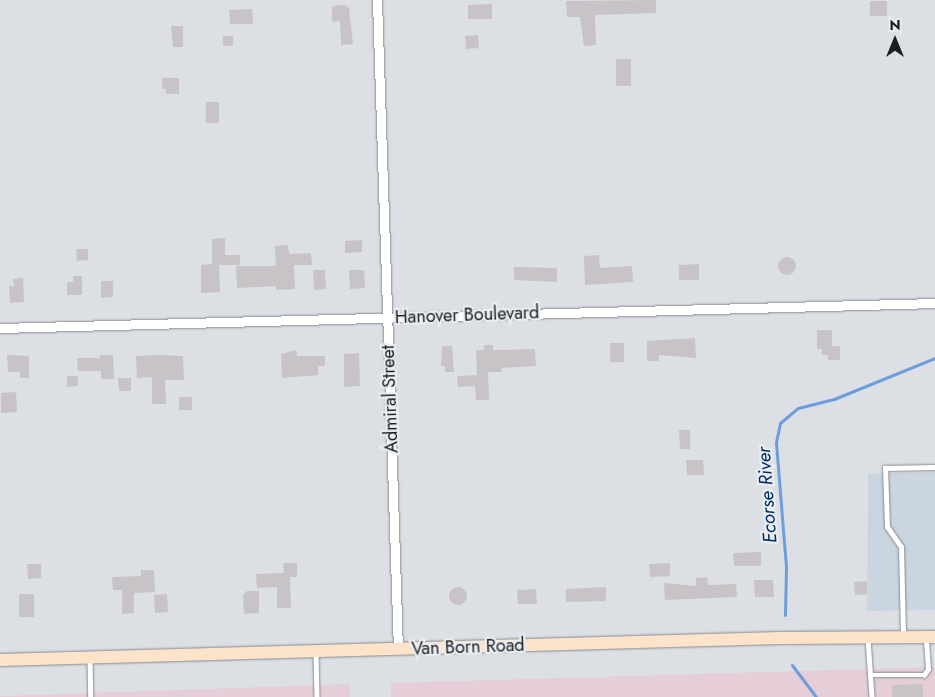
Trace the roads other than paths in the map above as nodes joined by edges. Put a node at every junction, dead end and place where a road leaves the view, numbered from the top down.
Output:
1 (377, 0) edge
2 (935, 303) edge
3 (387, 317) junction
4 (0, 328) edge
5 (935, 466) edge
6 (903, 636) junction
7 (930, 636) edge
8 (868, 637) junction
9 (398, 649) junction
10 (316, 650) junction
11 (90, 657) junction
12 (0, 660) edge
13 (871, 676) junction
14 (91, 697) edge
15 (317, 697) edge
16 (872, 697) edge

1 - 3 street, Admiral Street
2 - 3 street, Hanover Boulevard
3 - 4 street, Hanover Boulevard
3 - 9 street, Admiral Street
5 - 6 lane
6 - 7 main road, Van Born Road
6 - 8 main road, Van Born Road
7 - 13 lane
8 - 9 main road, Van Born Road
8 - 13 lane
9 - 10 main road, Van Born Road
10 - 11 main road, Van Born Road
10 - 15 lane
11 - 12 main road, Van Born Road
11 - 14 lane
13 - 16 lane

